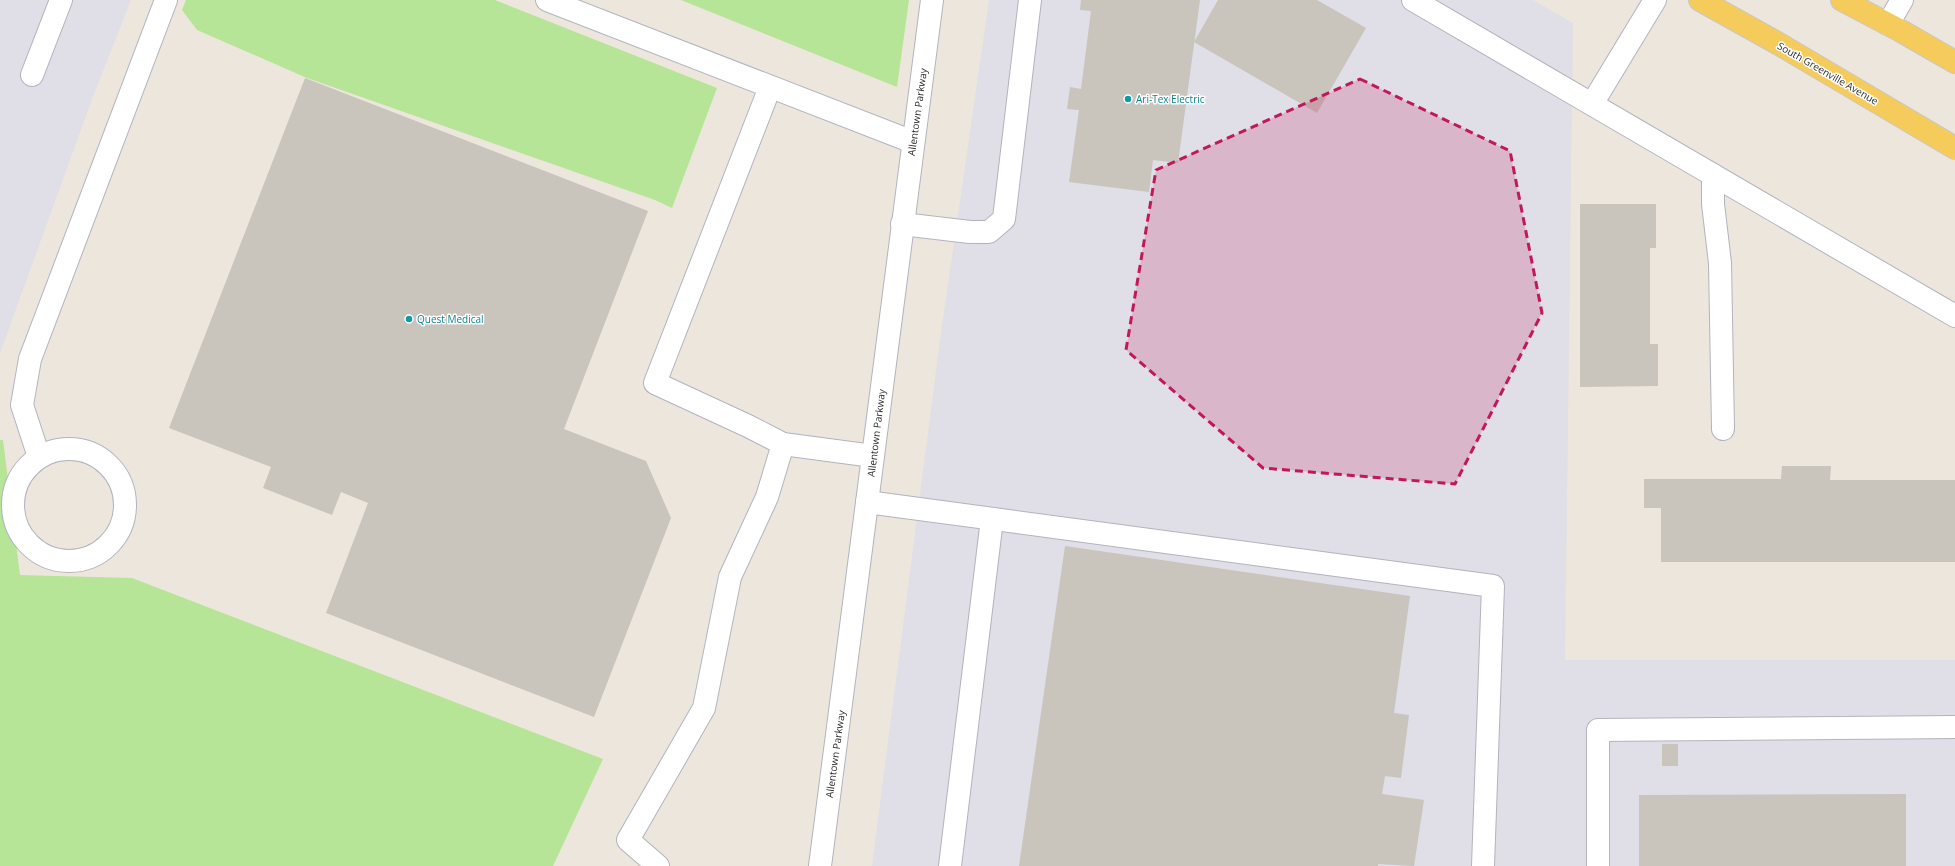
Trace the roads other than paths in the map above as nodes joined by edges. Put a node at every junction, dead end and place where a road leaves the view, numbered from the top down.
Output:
1 (61, 0) edge
2 (166, 0) edge
3 (548, 0) edge
4 (932, 0) edge
5 (1030, 0) edge
6 (1413, 0) edge
7 (1655, 0) edge
8 (1700, 0) edge
9 (1842, 0) edge
10 (1902, 0) edge
11 (1888, 24) junction
12 (1955, 62) edge
13 (32, 75) dead end
14 (770, 87) junction
15 (1592, 104) junction
16 (913, 142) junction
17 (1955, 148) edge
18 (1713, 175) junction
19 (902, 224) junction
20 (1955, 316) edge
21 (1723, 429) dead end
22 (783, 444) junction
23 (873, 456) junction
24 (39, 457) junction
25 (867, 502) junction
26 (992, 519) junction
27 (1955, 727) edge
28 (658, 866) edge
29 (820, 866) edge
30 (950, 866) edge
31 (1484, 866) edge
32 (1598, 866) edge

1 - 13 street
2 - 24 street
3 - 14 street
4 - 16 street, Allentown Parkway
5 - 19 street
6 - 15 street
7 - 15 street
8 - 17 main road, South Greenville Avenue
9 - 11 main road
10 - 11 street
11 - 12 main road
14 - 16 street
14 - 22 street
15 - 18 street
16 - 19 street, Allentown Parkway
18 - 20 street
18 - 21 street
19 - 23 street, Allentown Parkway
22 - 23 street
22 - 28 street
23 - 25 street, Allentown Parkway
24 - 24 street
25 - 26 street
25 - 29 street, Allentown Parkway
26 - 30 street
26 - 31 street
27 - 32 street

